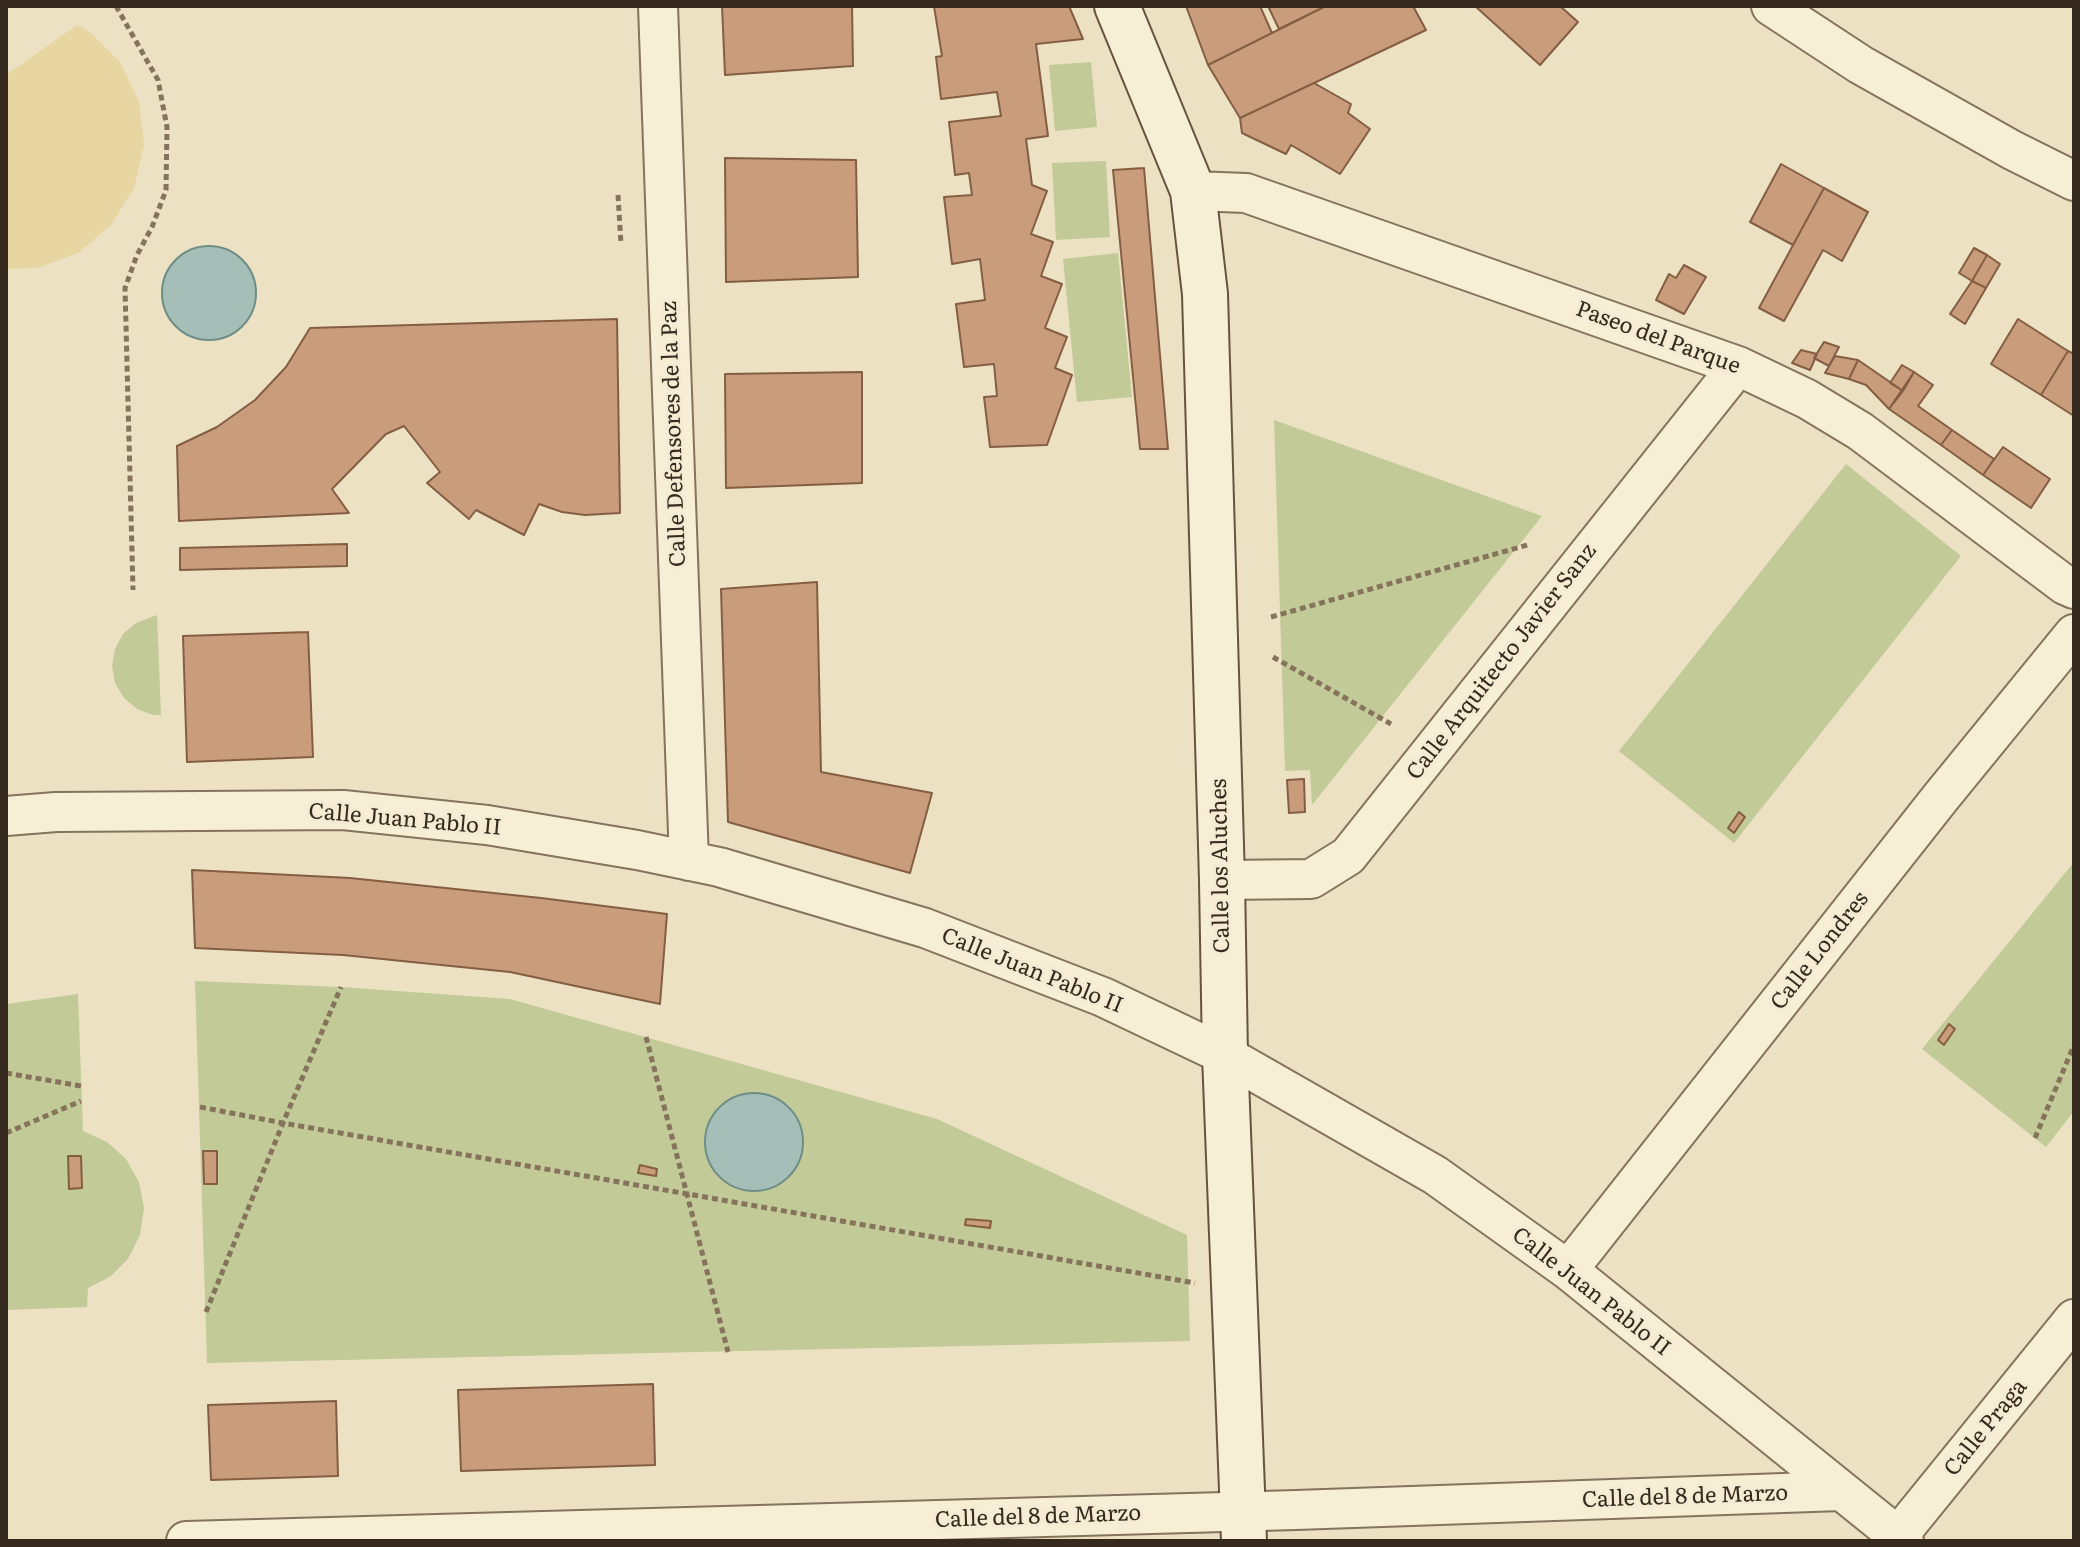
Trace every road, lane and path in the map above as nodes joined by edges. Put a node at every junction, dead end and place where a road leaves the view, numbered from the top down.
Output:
1 (116, 6) edge
2 (658, 6) edge
3 (1117, 6) edge
4 (1771, 6) edge
5 (2074, 181) edge
6 (1193, 191) junction
7 (618, 195) dead end
8 (621, 244) dead end
9 (1738, 366) junction
10 (1531, 544) dead end
11 (2074, 589) edge
12 (133, 590) dead end
13 (1271, 617) dead end
14 (2074, 634) edge
15 (1273, 657) dead end
16 (1391, 724) dead end
17 (6, 816) edge
18 (689, 861) junction
19 (1222, 880) junction
20 (341, 987) dead end
21 (646, 1037) dead end
22 (2074, 1045) edge
23 (1225, 1055) junction
24 (6, 1073) edge
25 (81, 1086) dead end
26 (81, 1101) dead end
27 (200, 1107) dead end
28 (283, 1123) junction
29 (6, 1133) edge
30 (2035, 1138) dead end
31 (687, 1194) junction
32 (1568, 1270) junction
33 (1200, 1284) dead end
34 (206, 1312) dead end
35 (2074, 1319) edge
36 (728, 1352) dead end
37 (1841, 1491) junction
38 (1243, 1526) edge
39 (702, 1534) edge
40 (1901, 1539) edge
41 (186, 1541) edge

1 - 12 path
2 - 18 street, Calle Defensores de la Paz
3 - 6 street, Calle los Aluches
4 - 5 street
6 - 9 street, Paseo del Parque
6 - 19 street, Calle los Aluches
7 - 8 path
9 - 11 street, Paseo del Parque
9 - 19 street, Calle Arquitecto Javier Sanz
10 - 13 path
14 - 32 street, Calle Londres
15 - 16 path
17 - 18 street, Calle Juan Pablo II
18 - 23 street, Calle Juan Pablo II
19 - 23 street, Calle los Aluches
20 - 28 path
21 - 31 path
22 - 30 path
23 - 32 street, Calle Juan Pablo II
23 - 38 street, Calle los Aluches
24 - 25 path
26 - 29 path
27 - 28 path
28 - 31 path
28 - 34 path
31 - 33 path
31 - 36 path
32 - 37 street, Calle Juan Pablo II
35 - 40 street, Calle Praga
37 - 38 street, Calle del 8 de Marzo
37 - 40 street, Calle Juan Pablo II
38 - 39 street, Calle del 8 de Marzo
39 - 41 street, Calle del 8 de Marzo

